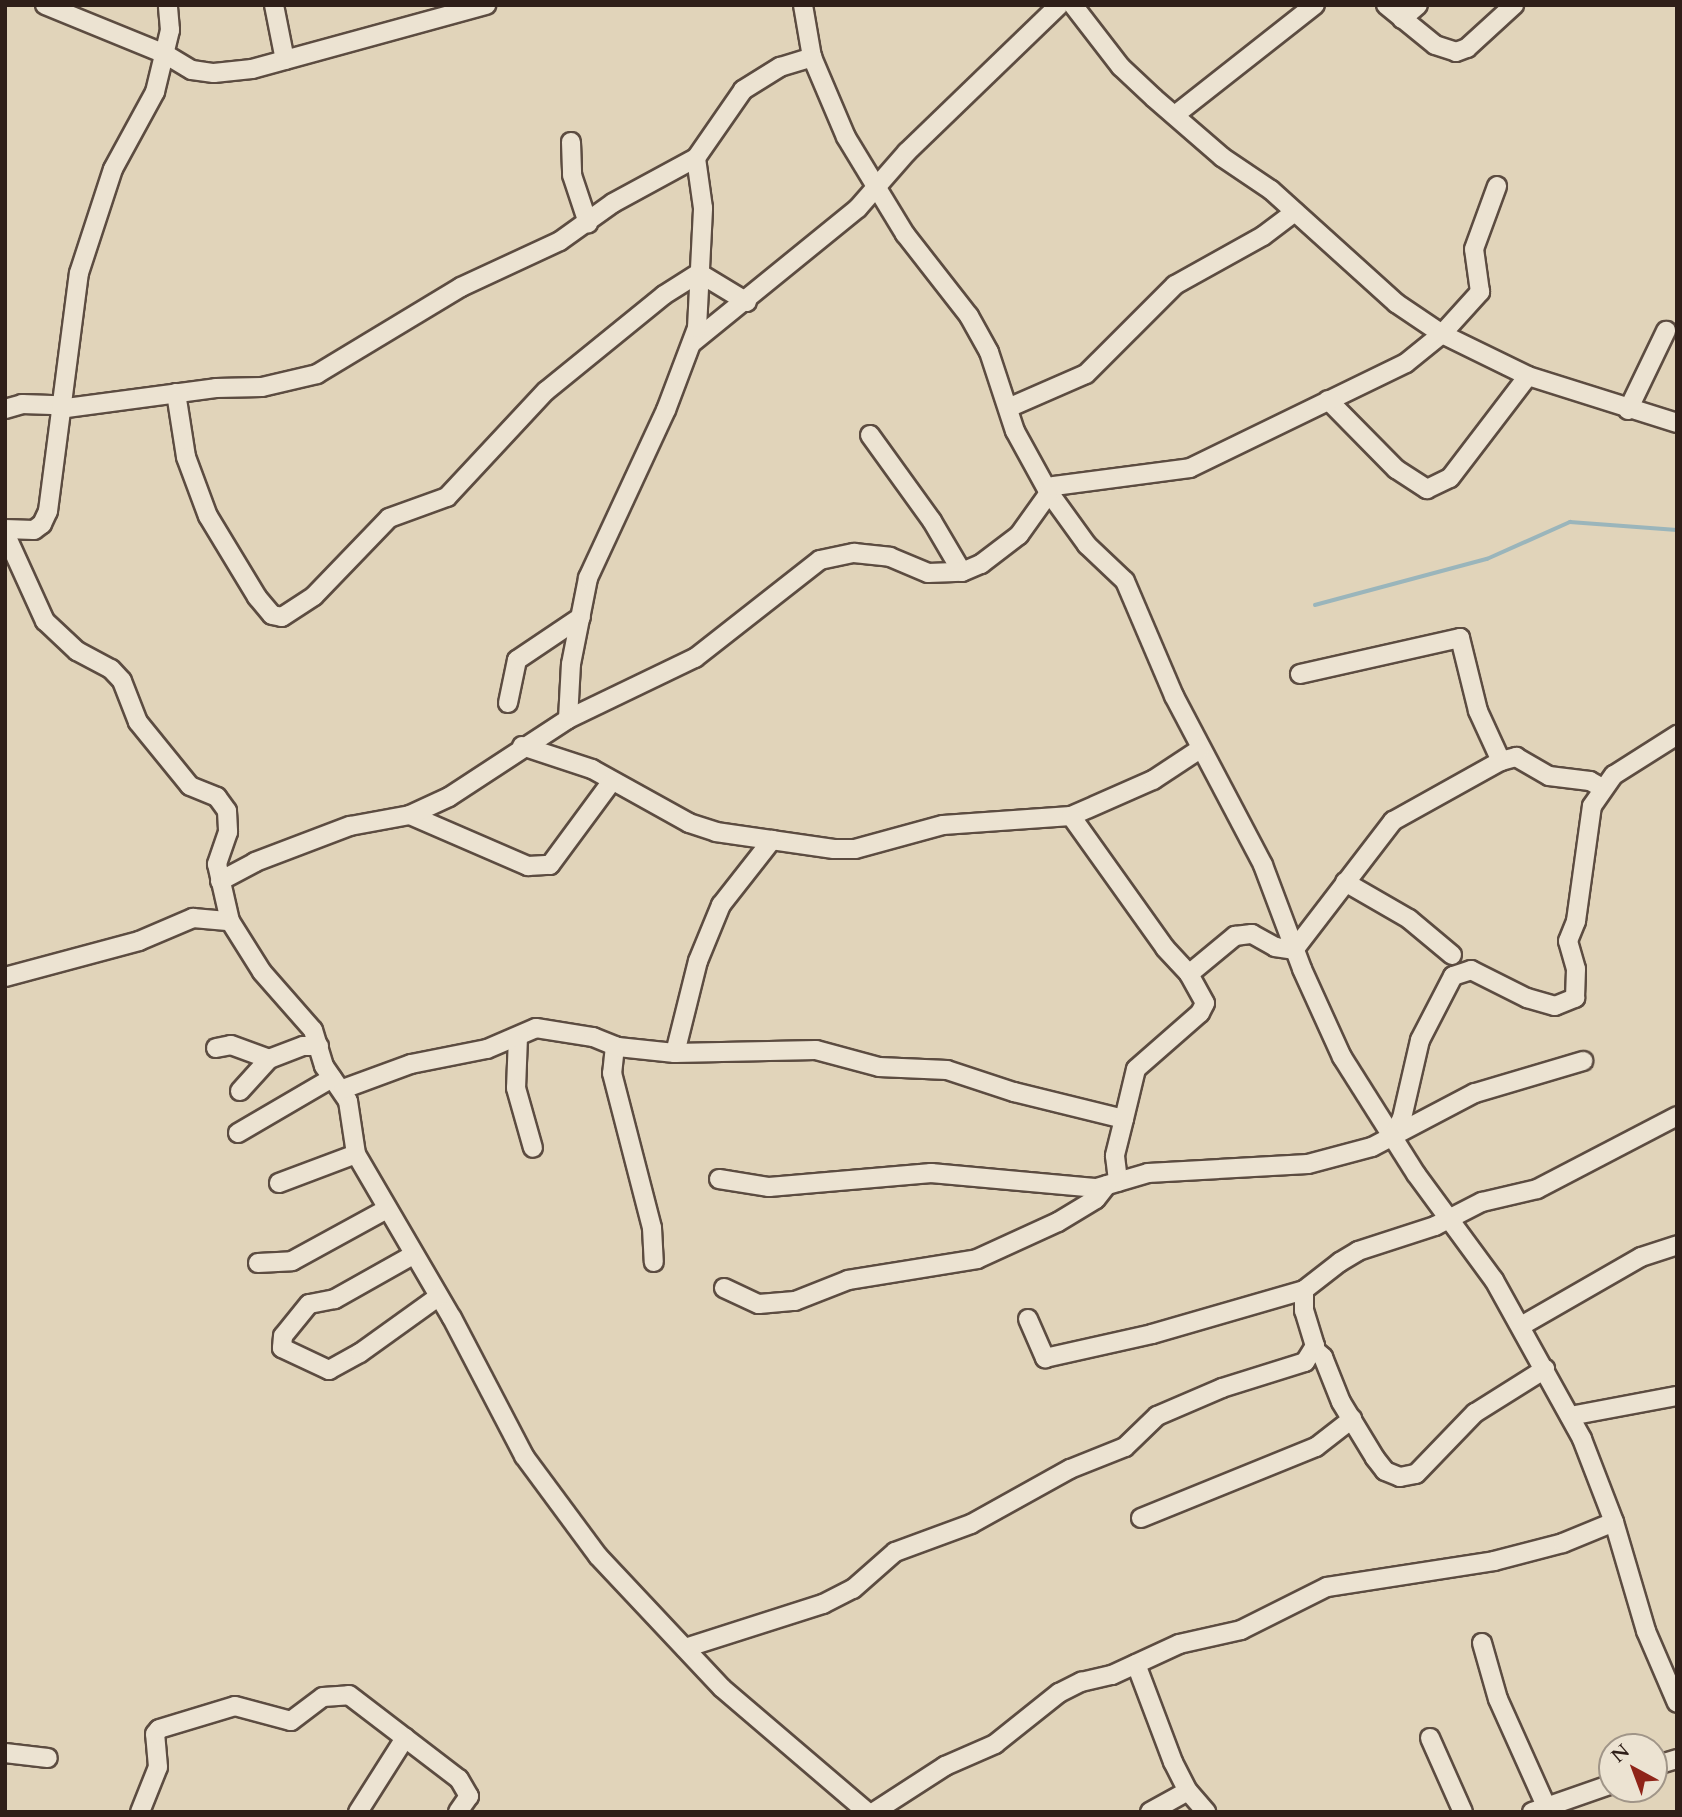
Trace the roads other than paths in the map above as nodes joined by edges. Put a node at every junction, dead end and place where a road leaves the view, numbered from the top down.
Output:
1 (45, 5) edge
2 (168, 5) edge
3 (274, 5) edge
4 (486, 5) edge
5 (803, 5) edge
6 (1059, 5) edge
7 (1073, 5) edge
8 (1315, 5) edge
9 (1386, 5) edge
10 (1418, 5) edge
11 (1514, 5) edge
12 (1402, 19) junction
13 (165, 54) junction
14 (812, 57) junction
15 (285, 60) junction
16 (192, 70) junction
17 (155, 92) junction
18 (1175, 115) junction
19 (571, 142) dead end
20 (696, 158) junction
21 (1497, 186) dead end
22 (877, 191) junction
23 (1295, 212) junction
24 (588, 223) junction
25 (699, 273) junction
26 (747, 302) junction
27 (1666, 331) dead end
28 (1442, 334) junction
29 (692, 343) junction
30 (1528, 376) junction
31 (176, 393) junction
32 (1328, 400) junction
33 (59, 407) junction
34 (1008, 408) junction
35 (5, 409) edge
36 (1628, 410) junction
37 (1677, 423) edge
38 (870, 435) dead end
39 (1048, 491) junction
40 (5, 531) edge
41 (962, 572) junction
42 (581, 617) junction
43 (1300, 674) dead end
44 (508, 703) dead end
45 (568, 719) junction
46 (1677, 735) edge
47 (522, 746) junction
48 (1200, 749) junction
49 (1501, 761) junction
50 (612, 781) junction
51 (1602, 788) junction
52 (410, 816) junction
53 (1071, 816) junction
54 (772, 840) junction
55 (220, 881) junction
56 (1345, 882) junction
57 (230, 921) junction
58 (1294, 950) junction
59 (1452, 956) dead end
60 (1189, 974) junction
61 (5, 977) edge
62 (518, 1037) junction
63 (319, 1046) junction
64 (615, 1046) junction
65 (216, 1048) dead end
66 (675, 1054) junction
67 (269, 1059) junction
68 (1583, 1061) dead end
69 (337, 1084) junction
70 (240, 1091) dead end
71 (1677, 1115) edge
72 (1124, 1119) junction
73 (239, 1133) dead end
74 (1392, 1137) junction
75 (533, 1148) dead end
76 (356, 1154) junction
77 (719, 1180) dead end
78 (279, 1182) dead end
79 (1112, 1184) junction
80 (387, 1209) junction
81 (1449, 1218) junction
82 (1677, 1245) edge
83 (413, 1255) junction
84 (654, 1262) dead end
85 (258, 1263) dead end
86 (724, 1288) dead end
87 (1304, 1290) junction
88 (438, 1297) junction
89 (1028, 1319) dead end
90 (1521, 1326) junction
91 (1315, 1350) junction
92 (1545, 1369) junction
93 (1677, 1395) edge
94 (1570, 1416) junction
95 (1352, 1419) junction
96 (1141, 1518) dead end
97 (1614, 1522) junction
98 (1482, 1643) dead end
99 (685, 1648) junction
100 (1136, 1664) junction
101 (1677, 1703) edge
102 (405, 1738) junction
103 (1430, 1738) dead end
104 (5, 1753) edge
105 (48, 1758) dead end
106 (1598, 1789) edge
107 (1188, 1791) junction
108 (1539, 1809) edge
109 (140, 1812) edge
110 (358, 1812) edge
111 (458, 1812) edge
112 (867, 1812) edge
113 (874, 1812) edge
114 (1150, 1812) edge
115 (1206, 1812) edge
116 (1463, 1812) edge

1 - 13 street
2 - 13 street
3 - 15 street
4 - 15 street
5 - 14 street
6 - 22 street
7 - 18 street
8 - 18 street
9 - 12 street
10 - 12 street
11 - 12 street
13 - 16 street
13 - 17 street
14 - 20 street
14 - 22 street
15 - 16 street
16 - 17 street
17 - 33 street
18 - 23 street
19 - 24 street
20 - 24 street
20 - 25 street
21 - 28 street
22 - 26 street
22 - 34 street
23 - 28 street
23 - 34 street
24 - 31 street
25 - 26 street
25 - 29 street
25 - 31 street
26 - 29 street
27 - 36 street
28 - 30 street
28 - 32 street
29 - 42 street
30 - 32 street
30 - 36 street
31 - 33 street
32 - 39 street
33 - 35 street
33 - 40 street
34 - 39 street
36 - 37 street
38 - 41 street
39 - 41 street
39 - 48 street
40 - 55 street
41 - 45 street
42 - 44 street
42 - 45 street
43 - 49 street
45 - 47 street
46 - 51 street
47 - 50 street
47 - 52 street
48 - 53 street
48 - 58 street
49 - 51 street
49 - 56 street
50 - 52 street
50 - 54 street
51 - 74 street
52 - 55 street
53 - 54 street
53 - 60 street
54 - 66 street
55 - 57 street
56 - 58 street
56 - 59 street
57 - 61 street
57 - 63 street
58 - 60 street
58 - 74 street
60 - 72 street
62 - 64 street
62 - 69 street
62 - 75 street
63 - 67 street
63 - 69 street
64 - 66 street
64 - 84 street
65 - 67 street
66 - 72 street
67 - 70 street
68 - 74 street
69 - 73 street
69 - 76 street
71 - 81 street
72 - 79 street
74 - 79 street
74 - 81 street
76 - 78 street
76 - 80 street
77 - 79 street
79 - 86 street
80 - 83 street
80 - 85 street
81 - 87 street
81 - 90 street
82 - 90 street
83 - 88 street
83 - 88 street
87 - 89 street
87 - 91 street
88 - 99 street
90 - 92 street
91 - 95 street
91 - 99 street
92 - 94 street
92 - 95 street
93 - 94 street
94 - 97 street
95 - 96 street
97 - 100 street
97 - 101 street
98 - 108 street
99 - 112 street
100 - 107 street
100 - 113 street
102 - 109 street
102 - 110 street
102 - 111 street
103 - 116 street
104 - 105 street
106 - 108 street
107 - 114 street
107 - 115 street

